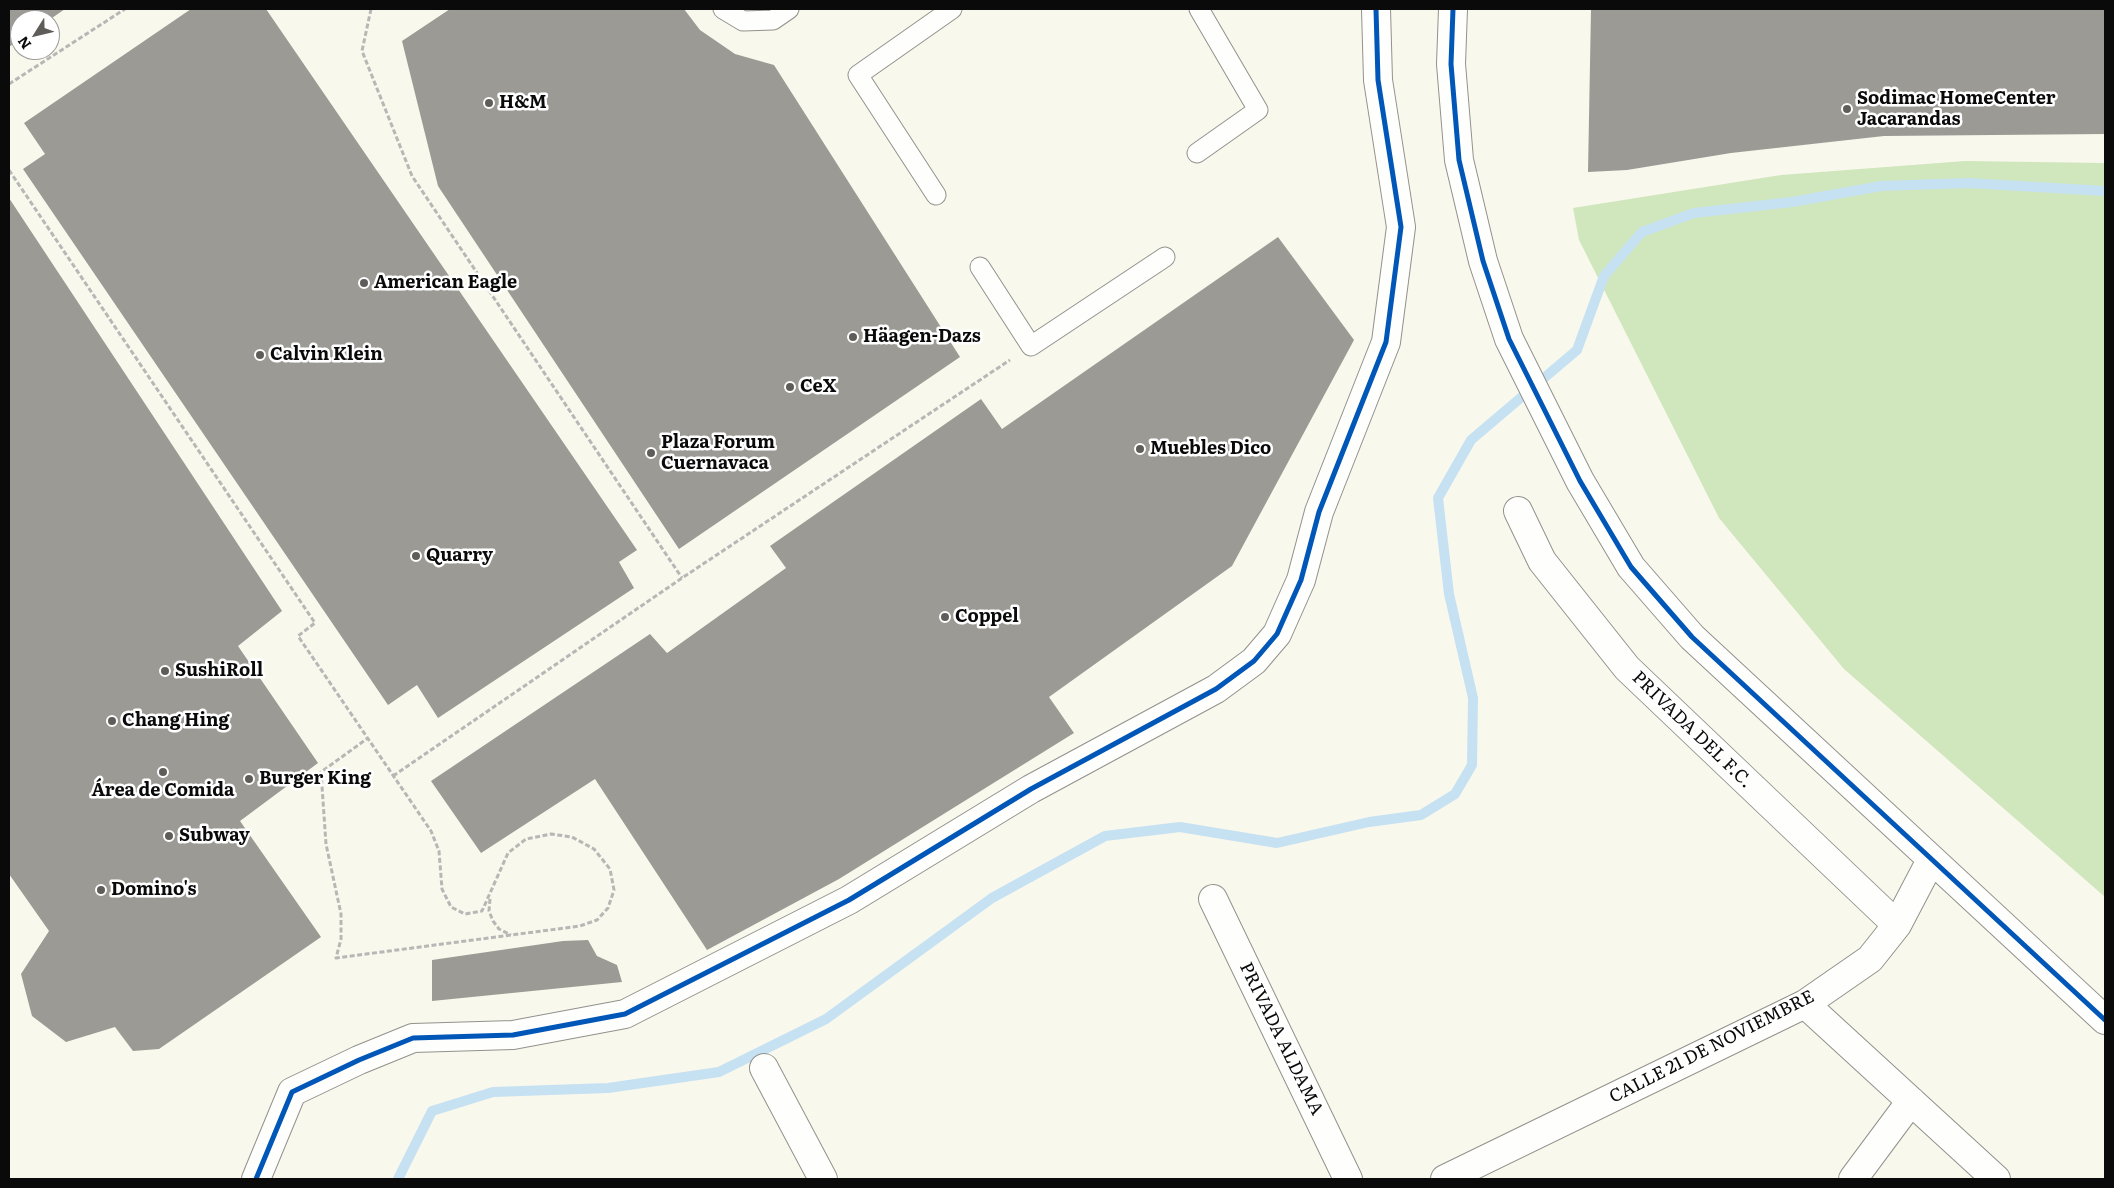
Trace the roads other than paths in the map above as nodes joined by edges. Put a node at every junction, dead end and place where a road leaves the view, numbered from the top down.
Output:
1 (723, 9) edge
2 (789, 9) edge
3 (952, 9) edge
4 (1199, 9) edge
5 (1376, 9) edge
6 (1453, 9) edge
7 (1197, 153) dead end
8 (936, 195) dead end
9 (1165, 257) dead end
10 (980, 267) dead end
11 (1518, 511) dead end
12 (1931, 860) junction
13 (1213, 899) dead end
14 (1896, 925) junction
15 (1805, 1004) junction
16 (2105, 1020) edge
17 (764, 1068) dead end
18 (1911, 1101) junction
19 (256, 1179) edge
20 (823, 1179) edge
21 (1348, 1179) edge
22 (1445, 1179) edge
23 (1853, 1179) edge
24 (1996, 1179) edge

1 - 2 lane
3 - 8 lane
4 - 7 lane
5 - 19 street
6 - 12 street
9 - 10 lane
11 - 14 street, PRIVADA DEL F.C.
12 - 14 street, CALLE 21 DE NOVIEMBRE
12 - 16 street
13 - 21 street, PRIVADA ALDAMA
14 - 15 street, CALLE 21 DE NOVIEMBRE
15 - 18 street
15 - 22 street, CALLE 21 DE NOVIEMBRE
17 - 20 street
18 - 23 street
18 - 24 street

